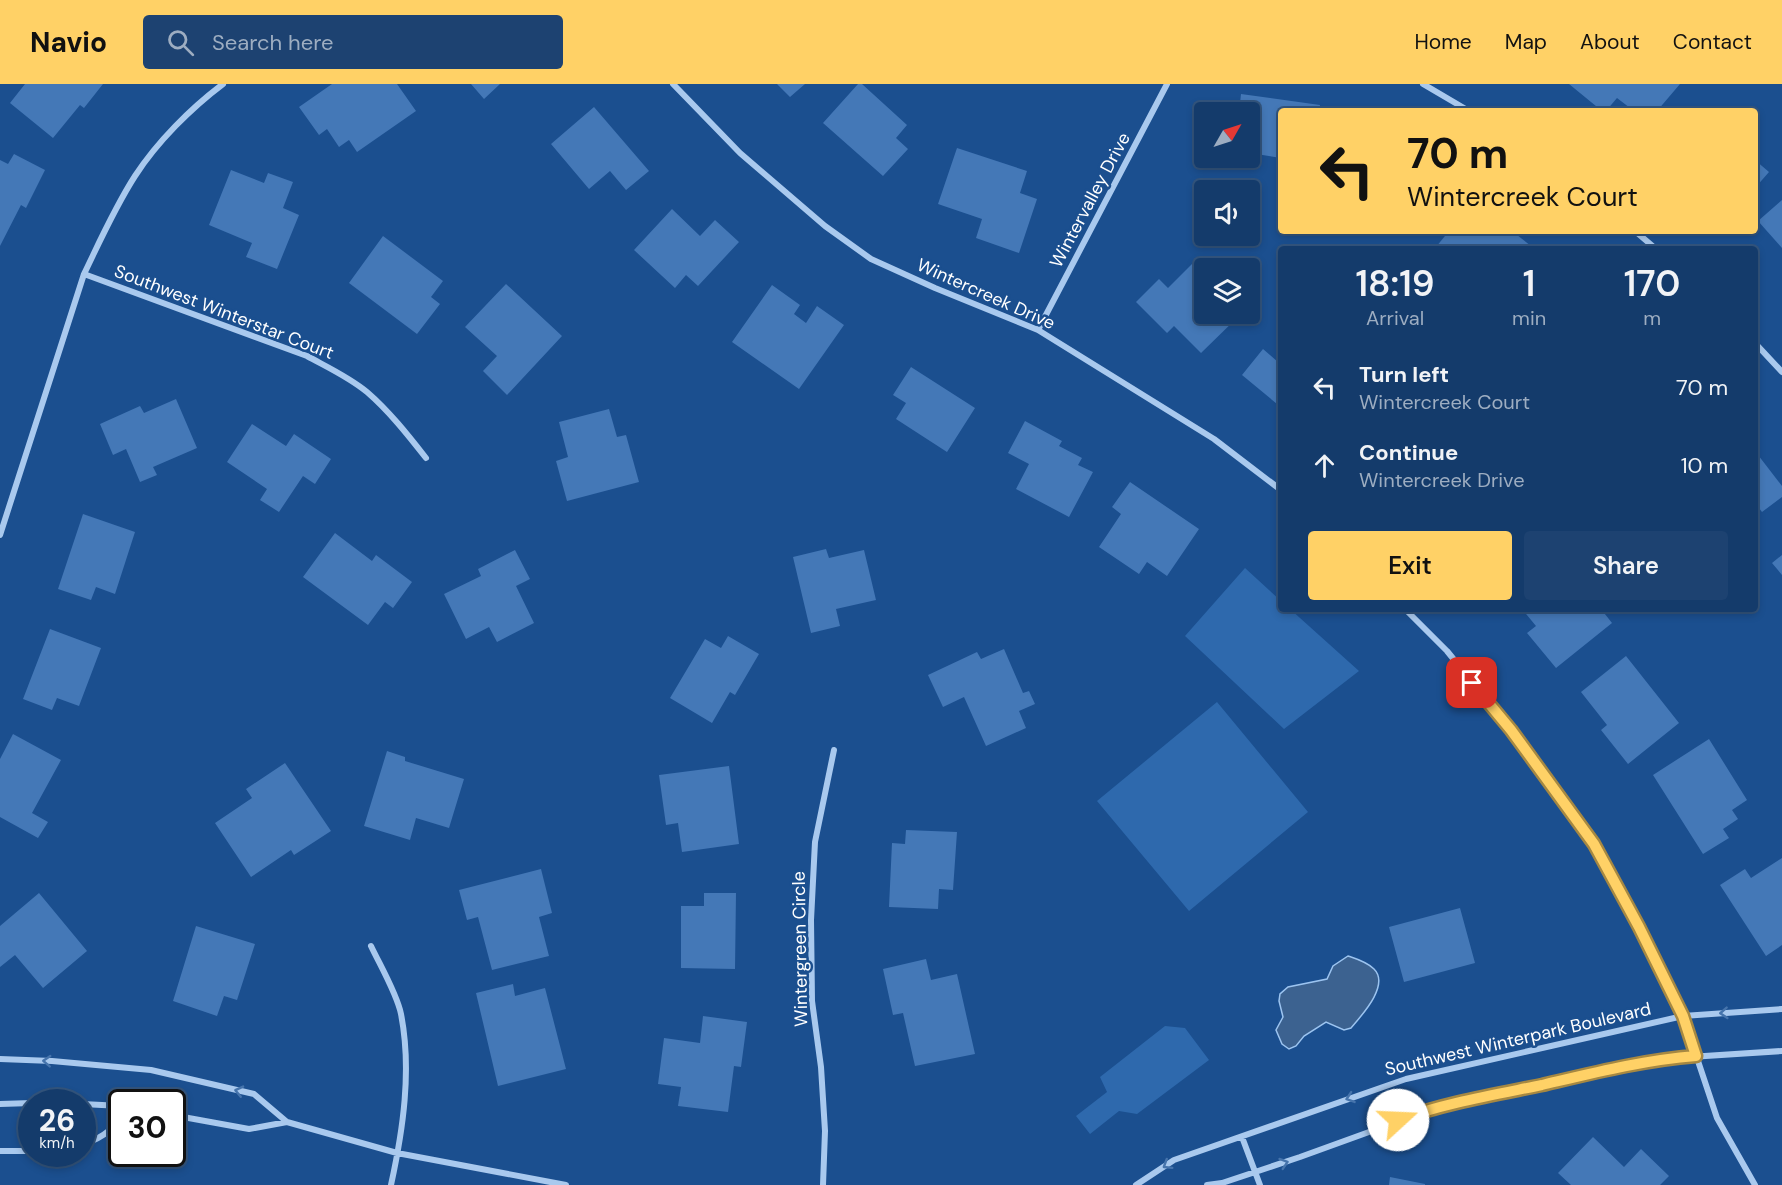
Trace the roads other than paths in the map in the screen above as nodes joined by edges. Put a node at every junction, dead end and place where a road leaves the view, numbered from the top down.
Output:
1 (223, 84) edge
2 (673, 84) edge
3 (1167, 84) edge
4 (1423, 84) edge
5 (1464, 108) edge
6 (1638, 234) edge
7 (1652, 246) edge
8 (84, 274) junction
9 (1038, 330) junction
10 (1758, 346) edge
11 (1782, 372) edge
12 (426, 458) dead end
13 (1278, 488) edge
14 (0, 535) edge
15 (1408, 612) edge
16 (834, 750) dead end
17 (371, 946) dead end
18 (1782, 1009) edge
19 (1683, 1016) junction
20 (1782, 1051) edge
21 (1696, 1056) junction
22 (0, 1059) edge
23 (18, 1103) edge
24 (0, 1104) edge
25 (186, 1118) edge
26 (287, 1122) junction
27 (1242, 1137) junction
28 (18, 1150) edge
29 (0, 1151) edge
30 (397, 1153) junction
31 (1255, 1172) junction
32 (391, 1185) edge
33 (566, 1185) edge
34 (823, 1185) edge
35 (1136, 1185) edge
36 (1207, 1185) edge
37 (1260, 1185) edge
38 (1755, 1185) edge

1 - 8 street
2 - 9 street, Wintercreek Drive
3 - 9 street, Wintervalley Drive
4 - 5 street
6 - 7 street
8 - 12 street, Southwest Winterstar Court
8 - 14 street
9 - 13 street, Wintercreek Drive
10 - 11 street
15 - 19 street
16 - 34 street, Wintergreen Circle
17 - 30 street
18 -> 19 street, Southwest Winterpark Boulevard
19 - 21 street
19 -> 27 street, Southwest Winterpark Boulevard
20 - 21 street
31 -> 21 street
21 - 38 street
26 -> 22 street
23 - 24 street
25 - 26 street
26 - 30 street
27 - 31 street
27 -> 35 street, Southwest Winterpark Boulevard
28 - 29 street
30 - 32 street
30 - 33 street
31 - 36 street
31 - 37 street

